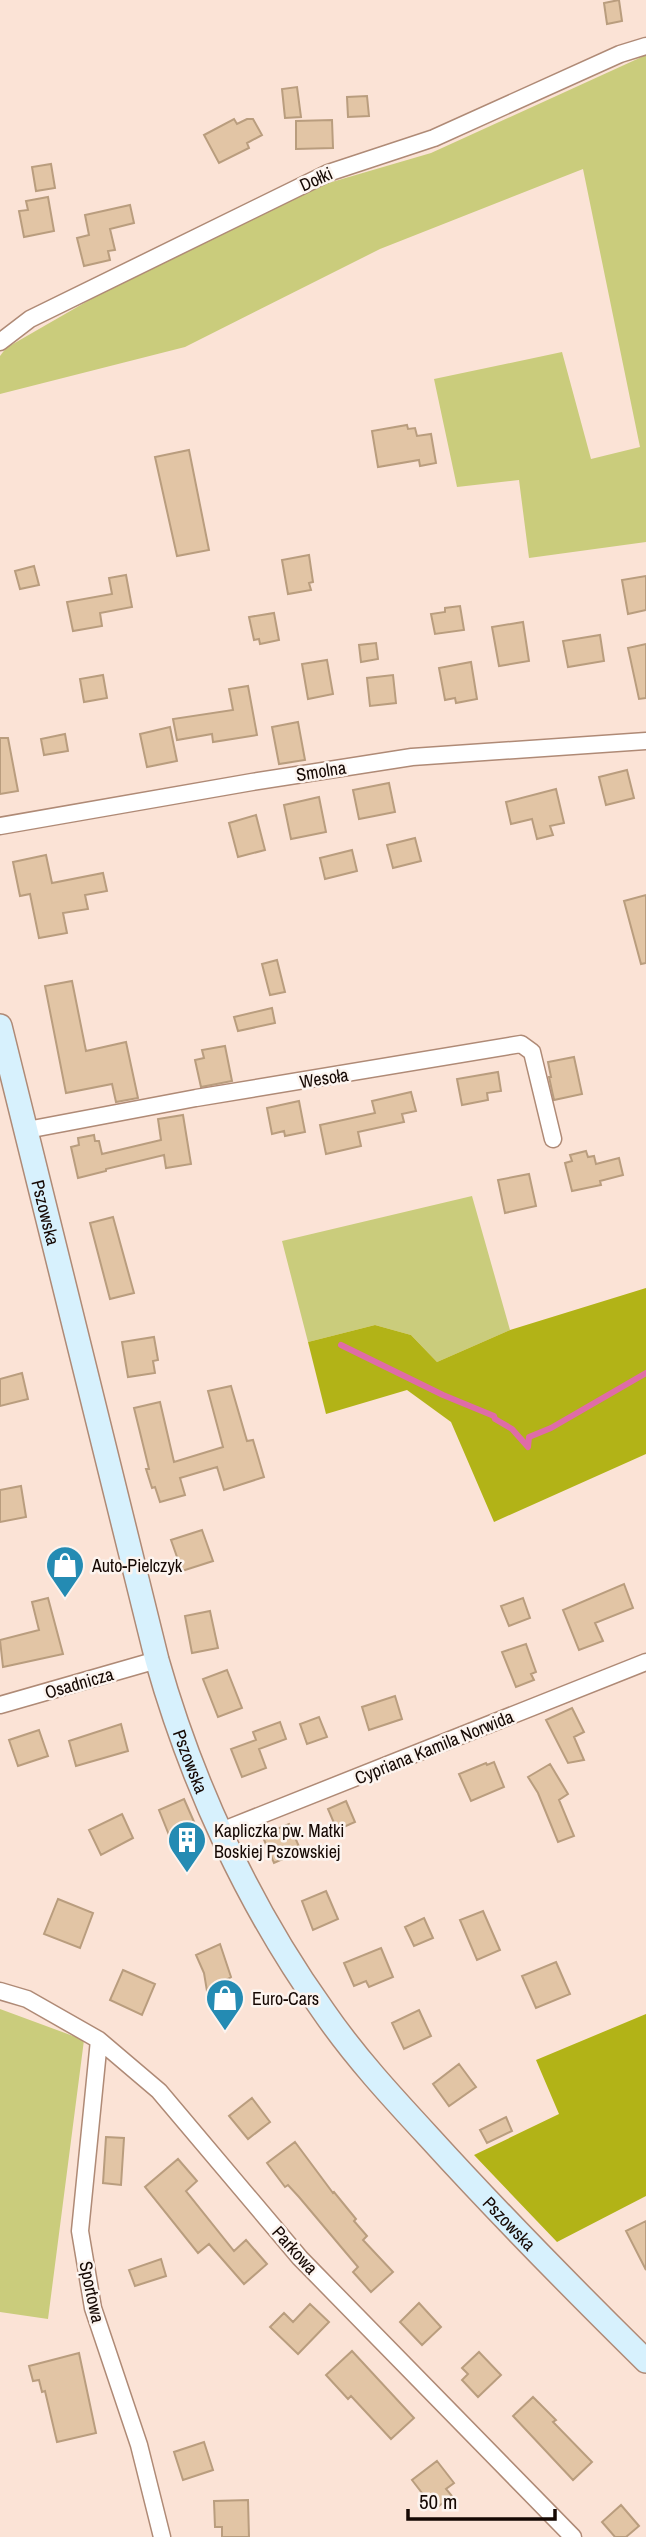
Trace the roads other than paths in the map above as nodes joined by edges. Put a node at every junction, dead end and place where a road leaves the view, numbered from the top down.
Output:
1 (646, 46) edge
2 (0, 342) edge
3 (646, 741) edge
4 (0, 826) edge
5 (0, 1026) edge
6 (27, 1130) junction
7 (554, 1139) dead end
8 (157, 1660) junction
9 (646, 1662) edge
10 (0, 1705) edge
11 (221, 1831) junction
12 (0, 1991) edge
13 (99, 2040) junction
14 (646, 2361) edge
15 (162, 2537) edge
16 (573, 2537) edge

1 - 2 street, Dołki
3 - 4 street, Smolna
5 - 6 main road, Pszowska
6 - 7 street, Wesoła
6 - 8 main road, Pszowska
8 - 10 street, Osadnicza
8 - 11 main road, Pszowska
9 - 11 street, Cypriana Kamila Norwida
11 - 14 main road, Pszowska
12 - 13 street, Parkowa
13 - 15 street, Sportowa
13 - 16 street, Parkowa

